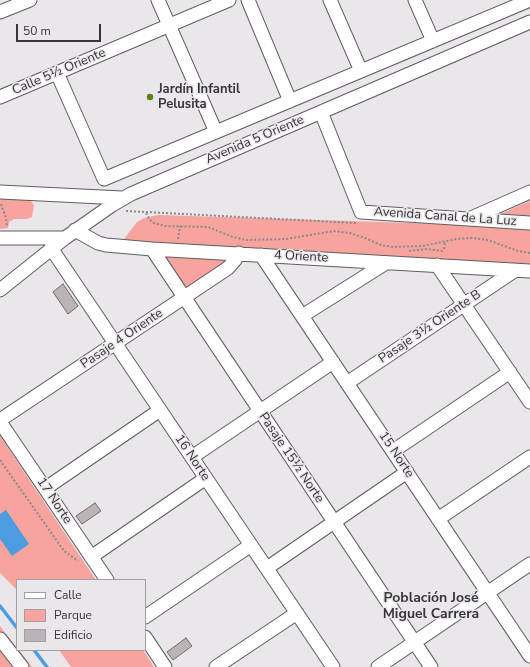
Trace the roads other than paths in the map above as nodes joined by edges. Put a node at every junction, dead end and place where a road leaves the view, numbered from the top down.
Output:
1 (30, 0) edge
2 (158, 0) edge
3 (229, 0) edge
4 (248, 0) edge
5 (330, 0) edge
6 (415, 0) edge
7 (530, 0) edge
8 (502, 6) edge
9 (0, 12) edge
10 (530, 22) edge
11 (169, 25) junction
12 (433, 41) junction
13 (361, 71) junction
14 (57, 73) junction
15 (0, 97) edge
16 (290, 101) junction
17 (321, 112) junction
18 (216, 132) junction
19 (0, 181) edge
20 (530, 192) edge
21 (3, 195) edge
22 (124, 205) junction
23 (468, 219) junction
24 (530, 223) edge
25 (70, 234) junction
26 (3, 238) edge
27 (51, 248) junction
28 (152, 249) junction
29 (239, 254) junction
30 (261, 255) junction
31 (386, 263) junction
32 (437, 265) junction
33 (514, 271) junction
34 (530, 271) edge
35 (0, 290) edge
36 (184, 297) junction
37 (464, 304) junction
38 (302, 316) junction
39 (115, 343) junction
40 (333, 362) junction
41 (510, 372) junction
42 (347, 383) junction
43 (530, 402) edge
44 (160, 410) junction
45 (260, 412) junction
46 (0, 421) edge
47 (393, 451) junction
48 (192, 457) junction
49 (530, 457) edge
50 (407, 472) junction
51 (206, 478) junction
52 (46, 488) junction
53 (438, 519) junction
54 (334, 522) junction
55 (251, 545) junction
56 (86, 560) junction
57 (530, 564) edge
58 (267, 568) junction
59 (106, 579) edge
60 (488, 593) junction
61 (297, 613) junction
62 (146, 616) edge
63 (146, 638) edge
64 (0, 639) edge
65 (414, 642) junction
66 (530, 656) edge
67 (22, 667) edge
68 (165, 667) edge
69 (216, 667) edge
70 (333, 667) edge
71 (378, 667) edge
72 (431, 667) edge

1 - 9 street
2 - 11 street
3 - 11 street, Calle 5½ Oriente
4 - 16 street
5 - 13 street
6 - 12 street
7 - 8 street
8 - 12 street
10 - 17 street, Avenida 5 Oriente
11 - 14 street, Calle 5½ Oriente
11 - 18 street
12 - 13 street
13 - 16 street
14 - 15 street, Calle 5½ Oriente
14 - 18 street
16 - 18 street
17 - 22 street, Avenida 5 Oriente
17 - 23 street, Avenida Canal de La Luz
19 - 21 street
20 - 23 street
21 - 22 street
22 - 25 street, Avenida 5 Oriente
23 - 24 street, Avenida Canal de La Luz
25 - 26 street
25 - 27 street, Avenida 5 Oriente
25 - 28 street, 4 Oriente
27 - 35 street, Avenida 5 Oriente
27 - 39 street, 16 Norte
28 - 29 street, 4 Oriente
28 - 36 street, Pasaje 15½ Norte
29 - 30 street, 4 Oriente
29 - 36 street, Pasaje 4 Oriente
30 - 31 street, 4 Oriente
30 - 38 street, 15 Norte
31 - 32 street, 4 Oriente
31 - 38 street
32 - 33 street, 4 Oriente
32 - 37 street
33 - 34 street, 4 Oriente
33 - 37 street, Pasaje 3½ Oriente B
36 - 39 street, Pasaje 4 Oriente
36 - 45 street, Pasaje 15½ Norte
37 - 41 street
37 - 42 street, Pasaje 3½ Oriente B
38 - 40 street, 15 Norte
39 - 44 street, 16 Norte
39 - 46 street, Pasaje 4 Oriente
40 - 42 street, 15 Norte
40 - 45 street
41 - 43 street
41 - 47 street
42 - 47 street, 15 Norte
44 - 48 street, 16 Norte
44 - 52 street
45 - 48 street
45 - 54 street, Pasaje 15½ Norte
46 - 52 street, 17 Norte
47 - 50 street, 15 Norte
48 - 51 street, 16 Norte
49 - 53 street
50 - 53 street, 15 Norte
50 - 54 street
51 - 55 street, 16 Norte
51 - 56 street
52 - 56 street, 17 Norte
53 - 60 street, 15 Norte
54 - 58 street
54 - 65 street, Pasaje 15½ Norte
55 - 58 street, 16 Norte
55 - 62 street
56 - 59 street, 17 Norte
57 - 60 street
58 - 61 street, 16 Norte
60 - 65 street
60 - 66 street, 15 Norte
61 - 69 street
61 - 70 street, 16 Norte
63 - 68 street
64 - 67 street
65 - 71 street
65 - 72 street, Pasaje 15½ Norte

